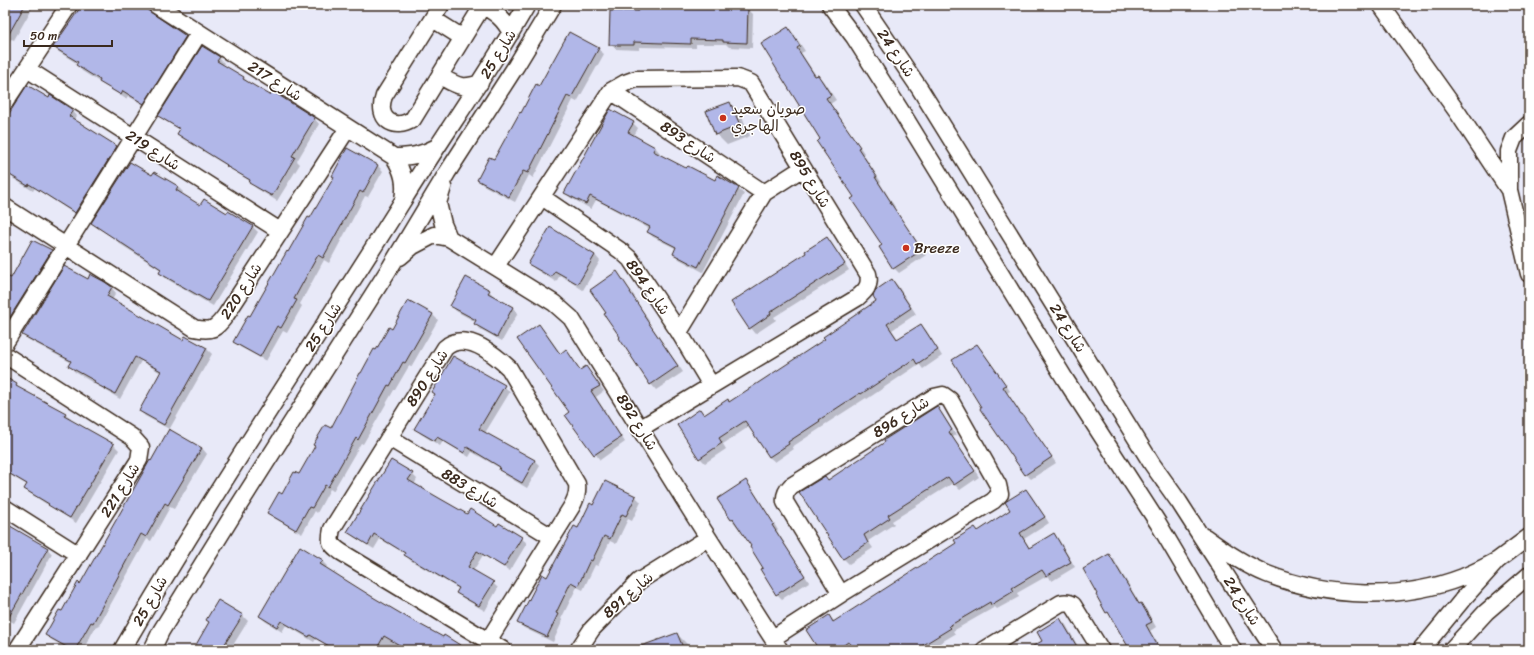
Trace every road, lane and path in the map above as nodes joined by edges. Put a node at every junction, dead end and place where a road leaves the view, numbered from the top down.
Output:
1 (68, 5) edge
2 (156, 5) edge
3 (441, 5) edge
4 (527, 5) edge
5 (553, 5) edge
6 (830, 5) edge
7 (863, 5) edge
8 (1381, 5) edge
9 (483, 6) edge
10 (432, 19) junction
11 (199, 33) junction
12 (511, 33) junction
13 (463, 38) junction
14 (27, 69) junction
15 (437, 80) junction
16 (480, 83) junction
17 (611, 91) junction
18 (5, 102) edge
19 (460, 114) junction
20 (1529, 124) edge
21 (348, 128) junction
22 (134, 138) junction
23 (437, 147) junction
24 (394, 157) junction
25 (803, 168) junction
26 (447, 173) junction
27 (1509, 190) junction
28 (764, 193) junction
29 (542, 198) junction
30 (404, 199) junction
31 (5, 207) edge
32 (280, 231) junction
33 (449, 238) junction
34 (66, 246) junction
35 (496, 266) junction
36 (388, 270) junction
37 (1529, 274) edge
38 (679, 332) junction
39 (5, 343) edge
40 (5, 355) edge
41 (711, 385) junction
42 (260, 426) junction
43 (640, 428) junction
44 (389, 438) junction
45 (5, 508) edge
46 (1199, 532) junction
47 (552, 537) junction
48 (1529, 537) edge
49 (708, 538) junction
50 (212, 549) junction
51 (79, 555) junction
52 (1498, 560) junction
53 (1529, 575) edge
54 (841, 594) junction
55 (488, 641) junction
56 (777, 644) edge
57 (17, 650) edge
58 (122, 650) edge
59 (152, 650) edge
60 (503, 650) edge
61 (578, 650) edge
62 (984, 650) edge
63 (1101, 650) edge
64 (1233, 650) edge
65 (1274, 650) edge
66 (1421, 650) edge
67 (1451, 650) edge

1 - 14 street
2 - 11 street, شارع 217
3 - 10 street
4 - 12 street, شارع 25
5 - 26 street, شارع 25
6 - 64 street, شارع 24
7 - 46 street, شارع 24
8 - 27 street
9 - 12 street
9 - 13 street
10 - 13 street
10 - 15 street
11 - 21 street, شارع 217
11 - 22 street
12 - 16 street, شارع 25
13 - 15 street
14 - 18 street
14 - 22 street, شارع 219
15 - 16 street
15 - 19 street
16 - 19 street, شارع 25
17 - 25 street, شارع 895
17 - 28 street, شارع 893
17 - 29 street, شارع 895
19 - 23 street, شارع 25
20 - 27 street
21 - 24 street, شارع 217
21 - 32 street, شارع 220
22 - 32 street, شارع 219
22 - 34 street
23 - 24 street
23 - 30 street, شارع 25
24 - 30 street
25 - 28 street
25 - 41 street, شارع 895
26 - 33 street
26 - 36 street, شارع 25
27 - 37 street
28 - 38 street
29 - 35 street, شارع 895
29 - 38 street, شارع 894
30 - 36 street
30 - 42 street, شارع 25
31 - 34 street, شارع 220
32 - 34 street, شارع 220
33 - 35 street, شارع 892
33 - 36 street, شارع 892
34 - 39 street
35 - 43 street, شارع 892
36 - 50 street, شارع 25
38 - 41 street, شارع 894
40 - 51 street, شارع 221
41 - 43 street, شارع 895
42 - 50 street
42 - 58 street, شارع 25
43 - 49 street, شارع 892
44 - 47 street, شارع 883
44 - 47 street, شارع 890
44 - 55 street, شارع 890
45 - 51 street
46 - 52 street
46 - 65 street, شارع 24
47 - 55 street, شارع 890
48 - 52 street
49 - 56 street, شارع 892
49 - 61 street, شارع 891
50 - 59 street, شارع 25
51 - 57 street, شارع 221
52 - 66 street
53 - 67 street
54 - 54 street, شارع 896
54 - 56 street, شارع 896
55 - 60 street, شارع 890
62 - 63 street

